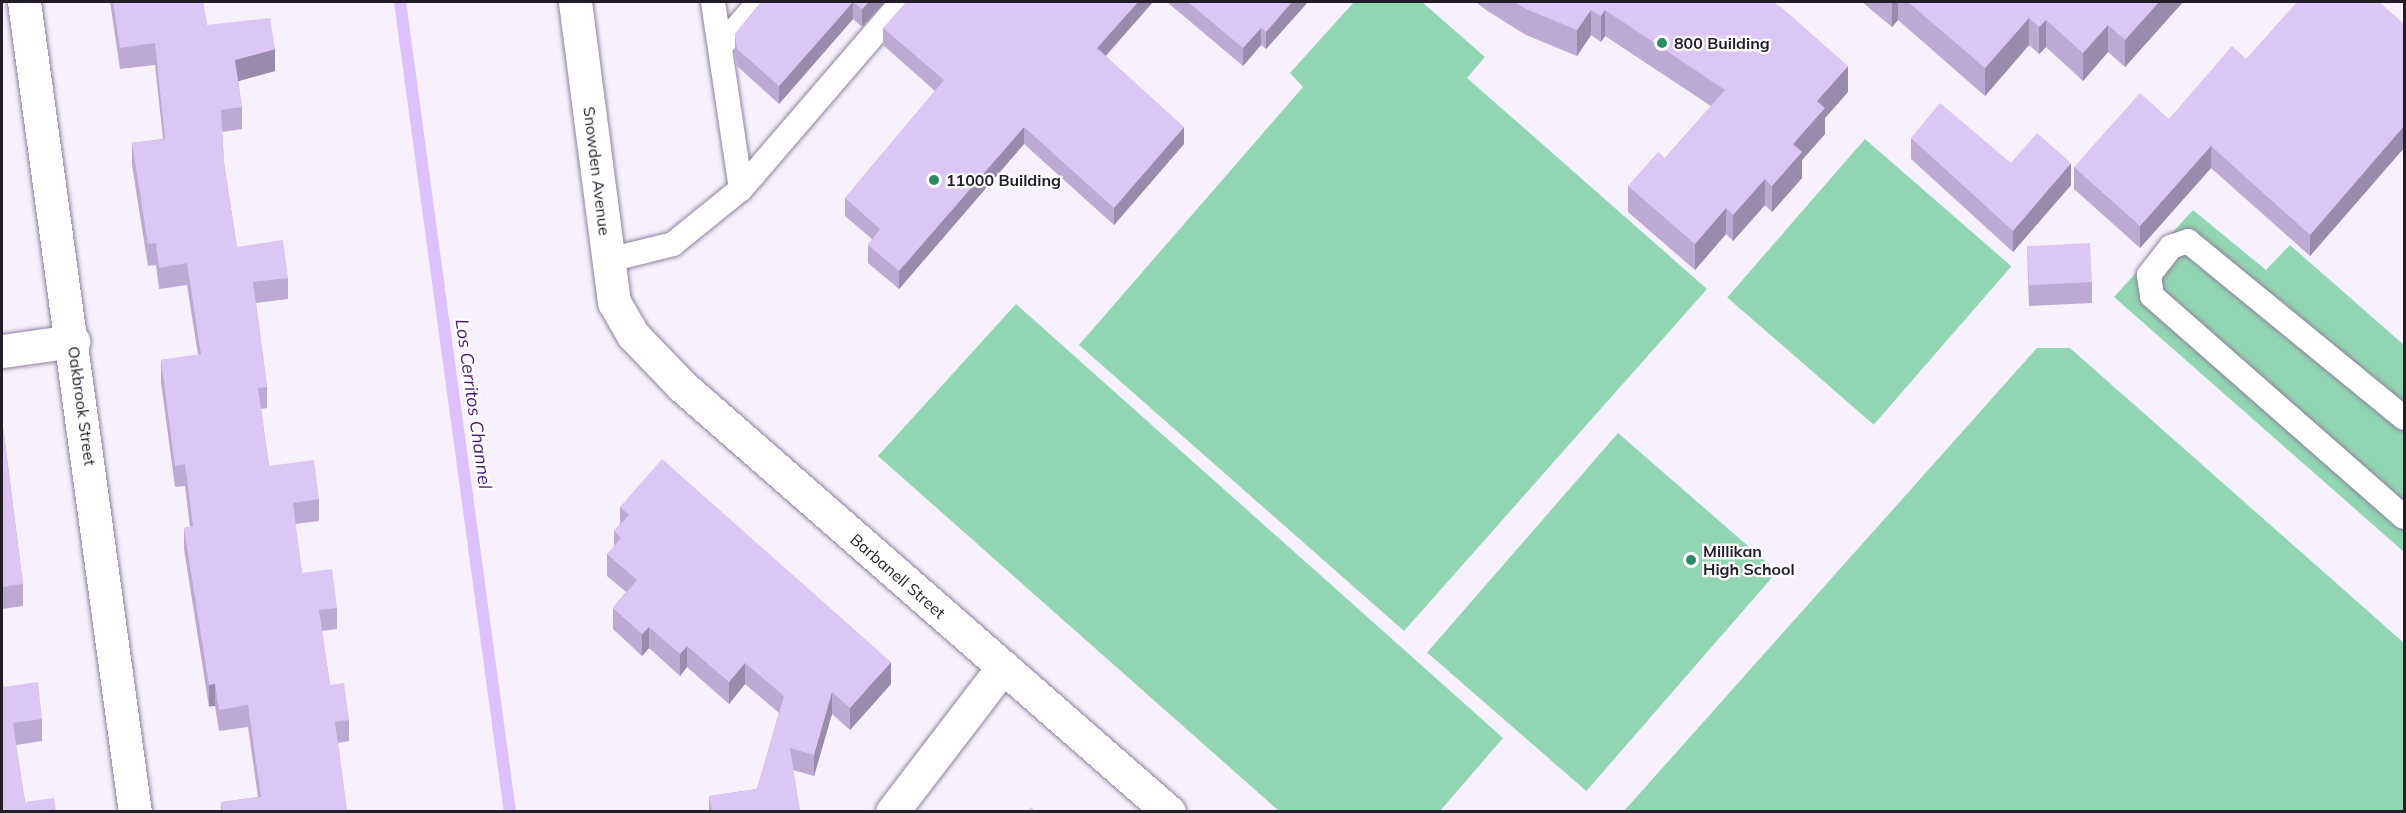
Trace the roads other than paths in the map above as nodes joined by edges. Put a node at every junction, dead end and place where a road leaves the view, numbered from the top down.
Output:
1 (24, 2) edge
2 (575, 2) edge
3 (713, 2) edge
4 (759, 2) edge
5 (902, 2) edge
6 (720, 47) junction
7 (741, 189) junction
8 (609, 260) junction
9 (633, 335) joint
10 (73, 341) junction
11 (2, 351) edge
12 (2404, 418) edge
13 (2404, 517) edge
14 (1003, 668) junction
15 (135, 812) edge
16 (892, 812) edge
17 (1169, 812) edge

1 - 10 street, Oakbrook Street
2 - 8 street, Snowden Avenue
3 - 6 lane
4 - 6 lane
5 - 7 lane
6 - 7 lane
7 - 8 lane
8 - 9 street, Snowden Avenue
9 - 14 street, Barbanell Street
10 - 11 street
10 - 15 street, Oakbrook Street
12 - 13 lane
14 - 16 street
14 - 17 street, Barbanell Street

